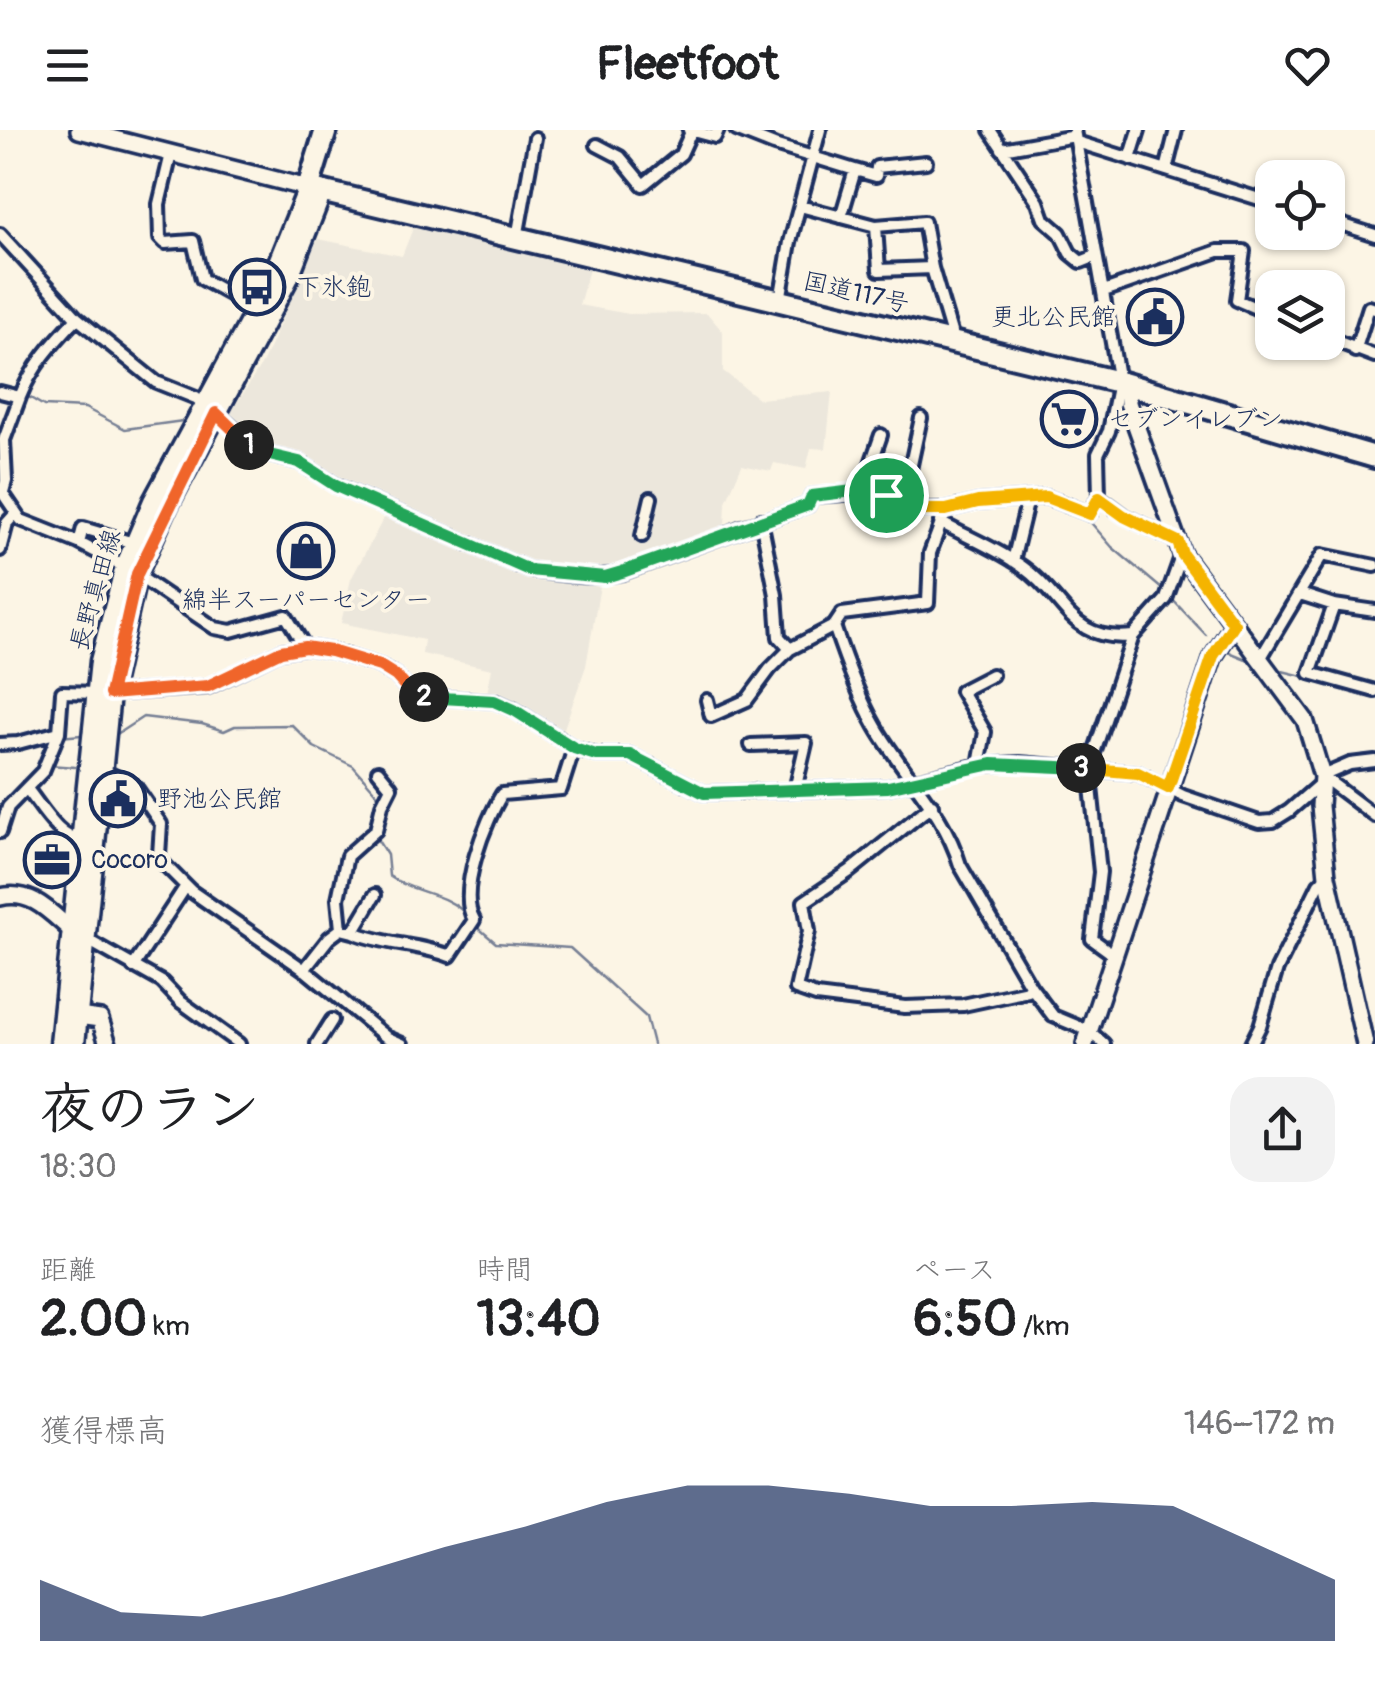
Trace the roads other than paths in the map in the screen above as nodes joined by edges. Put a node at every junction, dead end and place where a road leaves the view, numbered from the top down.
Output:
1 (79, 130) edge
2 (718, 130) edge
3 (736, 130) edge
4 (777, 130) edge
5 (820, 130) edge
6 (990, 130) edge
7 (1138, 130) edge
8 (1176, 130) edge
9 (689, 131) edge
10 (326, 132) edge
11 (1075, 136) edge
12 (535, 138) dead end
13 (772, 144) junction
14 (597, 145) dead end
15 (1002, 150) junction
16 (171, 154) junction
17 (813, 156) junction
18 (1130, 158) junction
19 (926, 162) dead end
20 (855, 170) junction
21 (1166, 170) junction
22 (315, 190) junction
23 (1255, 198) edge
24 (800, 206) junction
25 (841, 217) junction
26 (1345, 225) edge
27 (876, 226) junction
28 (0, 234) edge
29 (1375, 235) edge
30 (518, 238) junction
31 (1096, 256) junction
32 (932, 268) junction
33 (1104, 290) junction
34 (780, 301) junction
35 (1255, 308) edge
36 (256, 309) junction
37 (1375, 309) edge
38 (77, 318) junction
39 (950, 341) junction
40 (1345, 346) edge
41 (1355, 351) junction
42 (1375, 356) edge
43 (1119, 382) junction
44 (0, 392) edge
45 (20, 397) junction
46 (211, 409) junction
47 (921, 418) dead end
48 (881, 435) dead end
49 (1375, 457) edge
50 (2, 490) edge
51 (862, 490) junction
52 (652, 498) dead end
53 (1099, 498) junction
54 (1028, 499) junction
55 (903, 502) junction
56 (946, 510) junction
57 (16, 513) junction
58 (762, 520) junction
59 (940, 522) junction
60 (642, 536) dead end
61 (127, 541) dead end
62 (80, 543) junction
63 (1180, 548) junction
64 (0, 550) edge
65 (1013, 561) junction
66 (1375, 566) edge
67 (131, 570) junction
68 (1300, 594) junction
69 (1334, 605) junction
70 (1375, 611) edge
71 (1234, 624) junction
72 (834, 626) junction
73 (1133, 636) junction
74 (305, 647) junction
75 (790, 650) junction
76 (1260, 659) junction
77 (992, 675) dead end
78 (1375, 692) edge
79 (104, 693) junction
80 (707, 700) dead end
81 (59, 732) junction
82 (0, 744) edge
83 (752, 745) dead end
84 (574, 748) junction
85 (1375, 760) edge
86 (979, 765) junction
87 (1089, 768) junction
88 (102, 770) junction
89 (378, 771) dead end
90 (1322, 780) junction
91 (916, 781) junction
92 (1168, 788) junction
93 (27, 790) junction
94 (795, 790) junction
95 (932, 805) junction
96 (1375, 816) edge
97 (0, 832) edge
98 (82, 840) junction
99 (1327, 876) junction
100 (186, 886) junction
101 (2, 894) edge
102 (375, 895) dead end
103 (347, 931) junction
104 (79, 935) junction
105 (1114, 955) junction
106 (133, 967) junction
107 (304, 970) junction
108 (1031, 987) junction
109 (78, 1016) junction
110 (332, 1020) dead end
111 (1087, 1038) edge
112 (60, 1044) edge
113 (75, 1044) edge
114 (108, 1044) edge
115 (239, 1044) edge
116 (317, 1044) edge
117 (402, 1044) edge
118 (1104, 1044) edge
119 (1252, 1044) edge
120 (1365, 1044) edge

1 - 16 street
2 - 9 street
3 - 13 street
4 - 13 street
5 - 17 street
6 - 15 street
7 - 18 street
8 - 21 street
9 - 14 street
10 - 22 highway
11 - 15 street
11 - 18 street
11 - 31 street
12 - 30 street
13 - 17 street
15 - 31 street
16 - 22 street
16 - 36 street
17 - 20 street
17 - 24 street
18 - 21 street
19 - 20 street
20 - 25 street
21 - 23 street
22 - 30 highway, 国道117号
22 - 36 main road, 長野真田線
22 - 46 main road, 長野真田線
24 - 25 street
24 - 34 street
25 - 27 street
26 - 29 street
27 - 32 street
27 - 32 street
28 - 38 street
30 - 34 highway, 国道117号
31 - 33 street
32 - 39 street
33 - 35 street
33 - 43 street
34 - 39 highway, 国道117号
36 - 46 main road, 長野真田線
37 - 41 street
38 - 45 street
38 - 46 street
39 - 43 highway, 国道117号
40 - 41 street
41 - 42 street
43 - 49 highway, 国道117号
43 - 53 street
43 - 63 street
44 - 45 street
45 - 50 street
46 - 58 street
46 - 67 main road, 長野真田線
47 - 55 street
48 - 51 street
50 - 57 street
51 - 55 street
51 - 58 street
52 - 60 street
53 - 54 street
53 - 63 street
54 - 56 street
54 - 65 street
55 - 56 street
56 - 59 street
57 - 62 street
57 - 64 street
58 - 75 street
59 - 65 street
59 - 72 street
61 - 62 street
62 - 67 street
63 - 71 street
63 - 73 street
65 - 73 street
66 - 68 street
67 - 74 street
67 - 79 main road, 長野真田線
68 - 69 street
68 - 76 street
69 - 70 street
69 - 78 street
71 - 76 street
71 - 92 street
72 - 75 street
72 - 91 street
73 - 87 street
74 - 79 street
74 - 84 street
75 - 80 street
76 - 90 street
77 - 86 street
79 - 81 street
79 - 88 main road, 長野真田線
79 - 98 main road, 長野真田線
81 - 82 street
81 - 93 street
83 - 94 street
84 - 94 street
84 - 103 street
85 - 90 street
86 - 87 street
86 - 91 street
87 - 92 street
87 - 105 street
88 - 100 street
88 - 104 main road, 長野真田線
89 - 103 street
90 - 92 street
90 - 96 street
90 - 99 street
91 - 94 street
91 - 95 street
92 - 105 street
93 - 97 street
93 - 98 street
95 - 108 street
95 - 108 street
98 - 104 main road, 長野真田線
99 - 119 street
99 - 120 street
100 - 106 street
100 - 107 street
101 - 104 street
102 - 103 street
103 - 107 street
104 - 106 street
104 - 109 main road, 長野真田線
104 - 112 main road, 長野真田線
105 - 111 street
106 - 115 street
107 - 117 street
108 - 111 street
109 - 113 main road, 長野真田線
109 - 114 street
110 - 116 street
111 - 118 street

